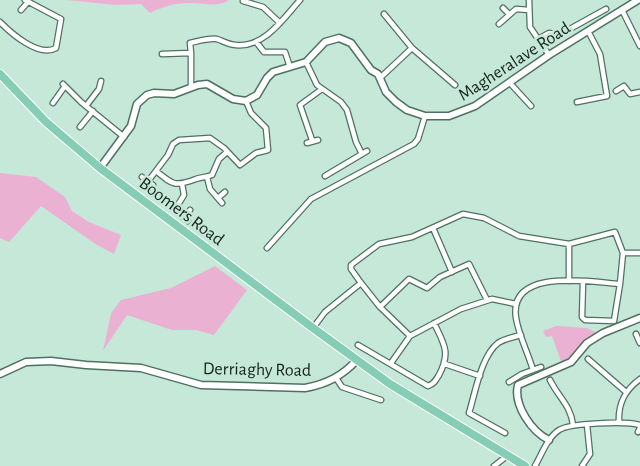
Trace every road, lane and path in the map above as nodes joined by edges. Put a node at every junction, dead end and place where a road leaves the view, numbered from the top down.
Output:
1 (300, 0) edge
2 (529, 0) edge
3 (638, 0) edge
4 (26, 1) edge
5 (243, 2) dead end
6 (503, 8) dead end
7 (606, 9) dead end
8 (21, 10) dead end
9 (529, 10) junction
10 (622, 10) junction
11 (384, 14) dead end
12 (509, 14) junction
13 (0, 22) edge
14 (280, 23) junction
15 (499, 24) dead end
16 (588, 31) junction
17 (538, 39) junction
18 (256, 43) junction
19 (640, 46) edge
20 (412, 48) junction
21 (191, 53) junction
22 (162, 54) dead end
23 (550, 55) junction
24 (306, 62) junction
25 (290, 67) junction
26 (0, 74) edge
27 (380, 78) junction
28 (101, 81) dead end
29 (509, 82) junction
30 (455, 85) dead end
31 (191, 87) junction
32 (322, 89) junction
33 (616, 91) dead end
34 (640, 92) edge
35 (246, 101) junction
36 (53, 102) dead end
37 (577, 102) dead end
38 (86, 106) junction
39 (531, 106) dead end
40 (93, 112) junction
41 (424, 116) junction
42 (80, 127) dead end
43 (124, 137) junction
44 (312, 141) dead end
45 (227, 152) junction
46 (100, 168) junction
47 (156, 171) junction
48 (325, 176) dead end
49 (142, 177) dead end
50 (207, 177) junction
51 (147, 182) junction
52 (182, 184) junction
53 (153, 185) dead end
54 (225, 192) dead end
55 (218, 198) junction
56 (222, 203) dead end
57 (190, 210) dead end
58 (433, 228) junction
59 (266, 239) dead end
60 (569, 244) junction
61 (624, 253) junction
62 (640, 253) edge
63 (452, 272) junction
64 (569, 281) junction
65 (583, 282) junction
66 (362, 283) junction
67 (620, 284) junction
68 (487, 300) junction
69 (516, 304) junction
70 (380, 307) junction
71 (640, 318) edge
72 (434, 322) junction
73 (313, 328) junction
74 (521, 334) junction
75 (636, 334) dead end
76 (410, 336) junction
77 (640, 343) edge
78 (360, 344) dead end
79 (588, 359) dead end
80 (357, 360) junction
81 (391, 363) junction
82 (445, 364) junction
83 (541, 367) dead end
84 (533, 370) junction
85 (0, 374) edge
86 (480, 376) junction
87 (336, 378) junction
88 (640, 379) edge
89 (550, 380) dead end
90 (509, 382) dead end
91 (626, 392) junction
92 (380, 393) dead end
93 (619, 422) junction
94 (573, 425) junction
95 (587, 425) junction
96 (507, 426) dead end
97 (639, 429) edge
98 (549, 440) junction
99 (507, 456) junction
100 (494, 466) edge
101 (525, 466) edge
102 (535, 466) edge
103 (582, 466) edge

1 - 14 street
2 - 9 street
3 - 10 street, Magheralave Road
4 - 8 street
4 - 13 street
5 - 14 street
6 - 12 street
7 - 17 street
9 - 12 street
9 - 17 street
10 - 16 street, Magheralave Road
10 - 19 street
11 - 20 street
12 - 15 street
14 - 18 street
16 - 23 street, Magheralave Road
16 - 37 street
17 - 23 street
18 - 21 street
18 - 25 street
20 - 27 street
20 - 30 street
21 - 22 street
21 - 31 street
23 - 29 street, Magheralave Road
24 - 25 street
24 - 27 street
24 - 32 street
25 - 35 street
26 - 46 main road, Boomers Road
27 - 41 street
28 - 38 street
29 - 39 street
29 - 41 street, Magheralave Road
31 - 35 street
31 - 43 street
32 - 44 street
32 - 48 street
33 - 34 street
35 - 45 street
36 - 38 street
38 - 40 street
40 - 42 street
40 - 43 street
41 - 59 street
43 - 46 street
45 - 47 street
45 - 50 street
46 - 73 main road, Boomers Road
47 - 51 street
47 - 52 street
49 - 51 street
50 - 52 street
50 - 55 street
51 - 53 street
52 - 57 street
54 - 55 street
55 - 56 street
58 - 60 street
58 - 63 street
58 - 66 street
60 - 61 street
60 - 64 street
61 - 62 street
61 - 67 street
63 - 68 street
63 - 70 street
64 - 65 street
64 - 69 street
65 - 67 street
65 - 67 street
66 - 70 street
66 - 73 street
68 - 69 street
68 - 72 street
69 - 74 street
70 - 76 street
71 - 98 street
72 - 76 street
72 - 82 street
73 - 80 main road, Boomers Road
74 - 84 street
74 - 86 street
75 - 77 street
76 - 81 street
78 - 81 street
79 - 91 street
80 - 87 street, Derriaghy Road
80 - 99 main road
81 - 82 street
82 - 86 street
83 - 84 street
84 - 90 street
85 - 87 street, Derriaghy Road
86 - 96 street
87 - 92 street, Derriaghy Road
88 - 91 street
89 - 94 street
91 - 93 street
93 - 95 street
93 - 97 street
94 - 95 street
94 - 98 street
95 - 103 street
98 - 102 street
99 - 100 street
99 - 101 main road

